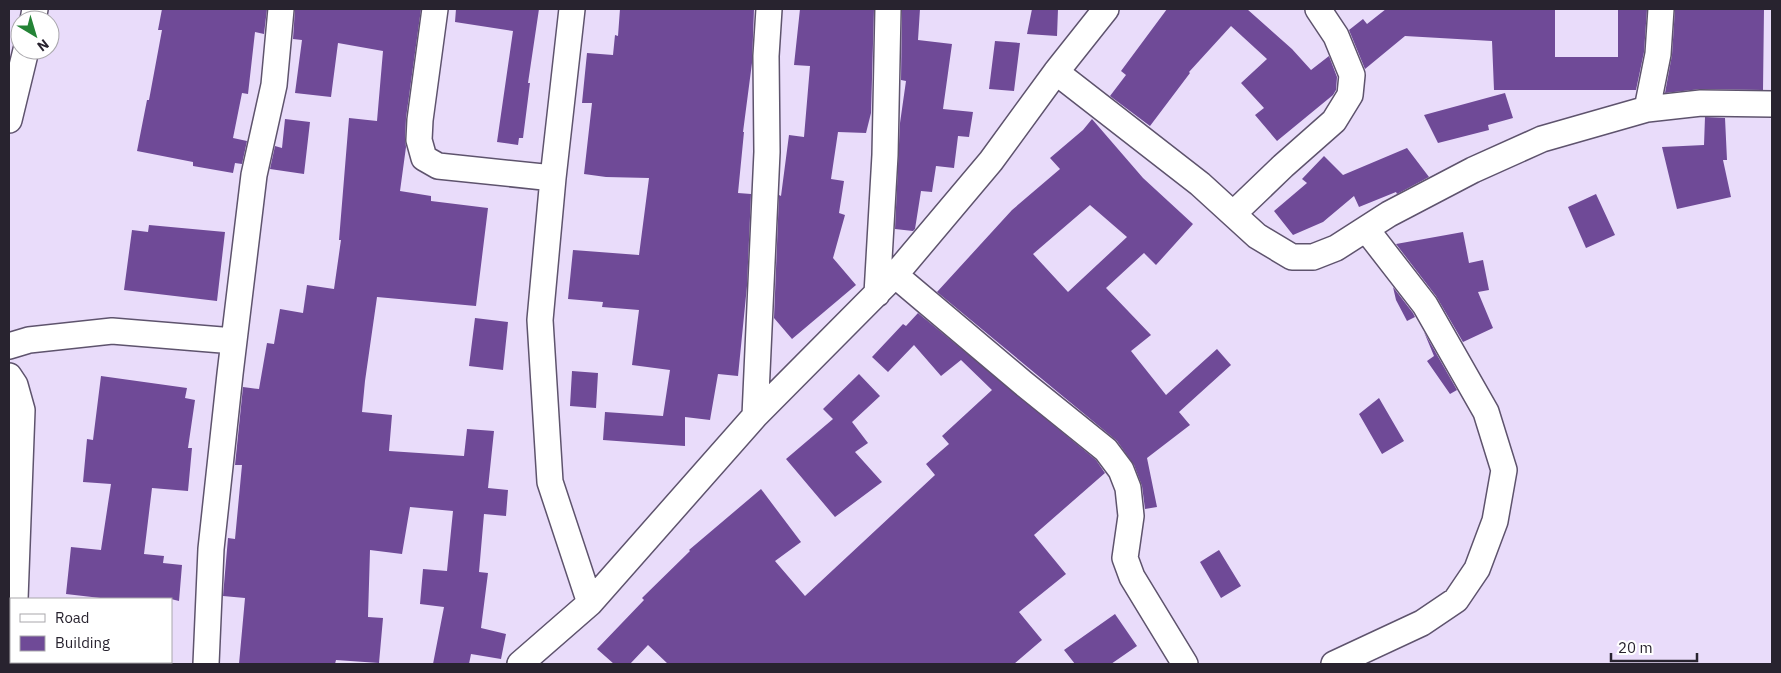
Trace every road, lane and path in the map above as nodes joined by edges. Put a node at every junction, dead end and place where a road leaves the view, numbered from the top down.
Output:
1 (281, 9) edge
2 (435, 9) edge
3 (572, 9) edge
4 (769, 9) edge
5 (888, 9) edge
6 (1106, 9) edge
7 (1318, 9) edge
8 (1661, 9) edge
9 (24, 60) edge
10 (1056, 72) junction
11 (1772, 104) edge
12 (1647, 109) junction
13 (9, 120) edge
14 (553, 178) junction
15 (1233, 214) junction
16 (1366, 229) junction
17 (895, 275) junction
18 (877, 294) junction
19 (234, 341) junction
20 (9, 346) edge
21 (9, 376) edge
22 (755, 416) junction
23 (15, 598) edge
24 (590, 603) junction
25 (206, 664) edge
26 (520, 664) edge
27 (1185, 664) edge
28 (1334, 664) edge

1 - 19 street
2 - 14 street
3 - 14 street
4 - 22 street
5 - 18 street
6 - 10 street
7 - 15 street
8 - 12 street
9 - 13 street
10 - 15 street
10 - 17 street
11 - 12 street
12 - 16 street
14 - 24 street
15 - 16 street
16 - 28 street
17 - 18 street
17 - 27 street
18 - 22 street
19 - 20 street
19 - 25 street
21 - 23 street
22 - 24 street
24 - 26 street

